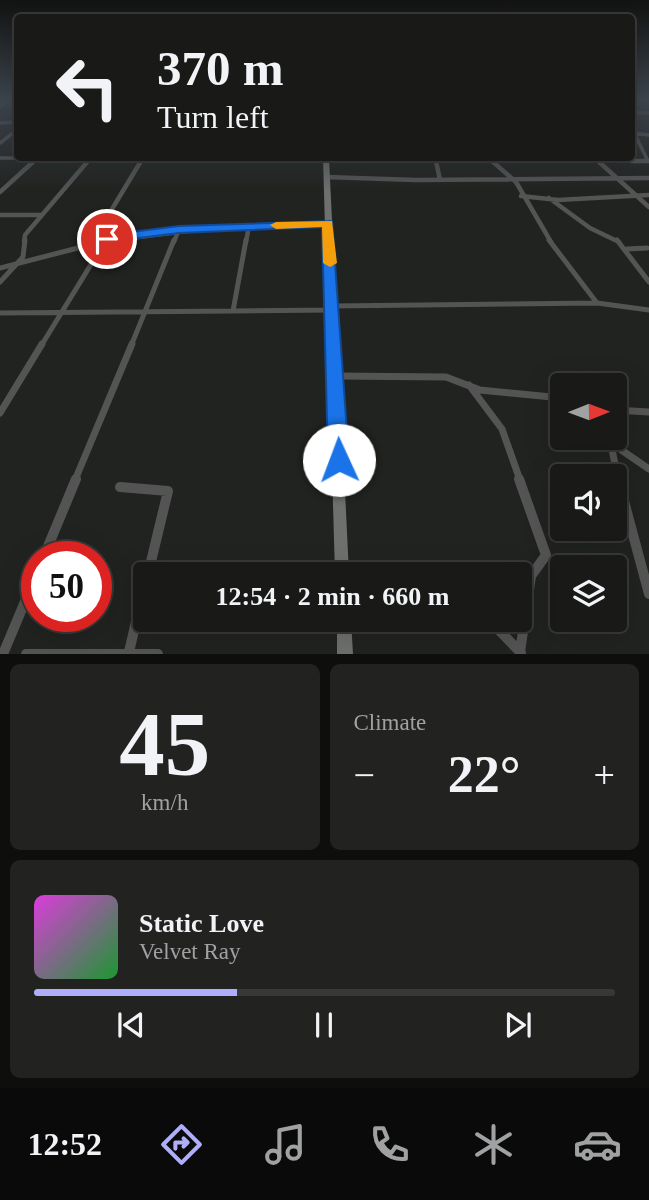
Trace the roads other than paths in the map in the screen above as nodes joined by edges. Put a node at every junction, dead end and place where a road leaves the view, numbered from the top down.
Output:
1 (14, 132) edge
2 (635, 135) edge
3 (0, 143) edge
4 (34, 161) edge
5 (87, 161) edge
6 (141, 161) edge
7 (326, 161) edge
8 (436, 161) edge
9 (493, 161) edge
10 (600, 161) edge
11 (648, 161) edge
12 (326, 177) junction
13 (620, 177) junction
14 (513, 178) junction
15 (649, 178) edge
16 (440, 180) junction
17 (0, 192) edge
18 (649, 195) edge
19 (522, 196) junction
20 (635, 196) junction
21 (549, 198) junction
22 (649, 207) edge
23 (0, 215) edge
24 (41, 215) junction
25 (328, 223) junction
26 (249, 226) junction
27 (179, 229) junction
28 (107, 239) junction
29 (648, 248) edge
30 (626, 249) junction
31 (21, 261) junction
32 (0, 268) edge
33 (0, 282) edge
34 (649, 282) edge
35 (597, 303) junction
36 (332, 308) junction
37 (649, 310) edge
38 (233, 311) junction
39 (147, 312) junction
40 (0, 313) edge
41 (60, 313) junction
42 (336, 376) junction
43 (469, 385) junction
44 (550, 397) edge
45 (627, 411) edge
46 (649, 412) edge
47 (0, 413) edge
48 (610, 450) edge
49 (622, 450) edge
50 (649, 468) edge
51 (120, 487) dead end
52 (50, 541) edge
53 (151, 562) edge
54 (344, 562) edge
55 (649, 594) edge
56 (21, 611) edge
57 (134, 632) edge
58 (344, 632) edge
59 (501, 632) edge
60 (129, 652) junction
61 (521, 653) edge
62 (3, 654) edge
63 (26, 654) edge
64 (158, 654) edge
65 (345, 654) edge

1 - 3 street
2 - 11 street
4 - 17 street
5 - 24 street
6 - 28 street
7 - 12 main road
8 - 16 street
9 - 14 street
10 - 13 street
12 - 16 street
12 - 25 main road
13 - 14 street
13 - 15 street
13 - 20 street
14 - 16 street
14 - 19 street
18 - 20 street
19 - 21 street
19 - 35 street
20 - 21 street
20 - 22 street
21 - 30 street
23 - 24 street
24 - 31 street
25 - 26 street
25 - 36 main road
26 - 27 street
26 - 38 street
27 - 28 street
27 - 39 street
28 - 31 street
28 - 41 street
29 - 30 street
30 - 34 street
31 - 32 street
31 - 33 street
35 - 36 street
35 - 37 street
36 - 38 street
36 - 42 main road
38 - 39 street
39 - 41 street
39 - 52 street
40 - 41 street
41 - 47 street
42 - 43 street
42 - 54 main road
43 - 44 street
43 - 61 street
45 - 46 street
48 - 55 street
49 - 50 street
51 - 53 street
56 - 62 street
57 - 60 street
58 - 65 main road
59 - 61 street
60 - 63 street
60 - 64 street

